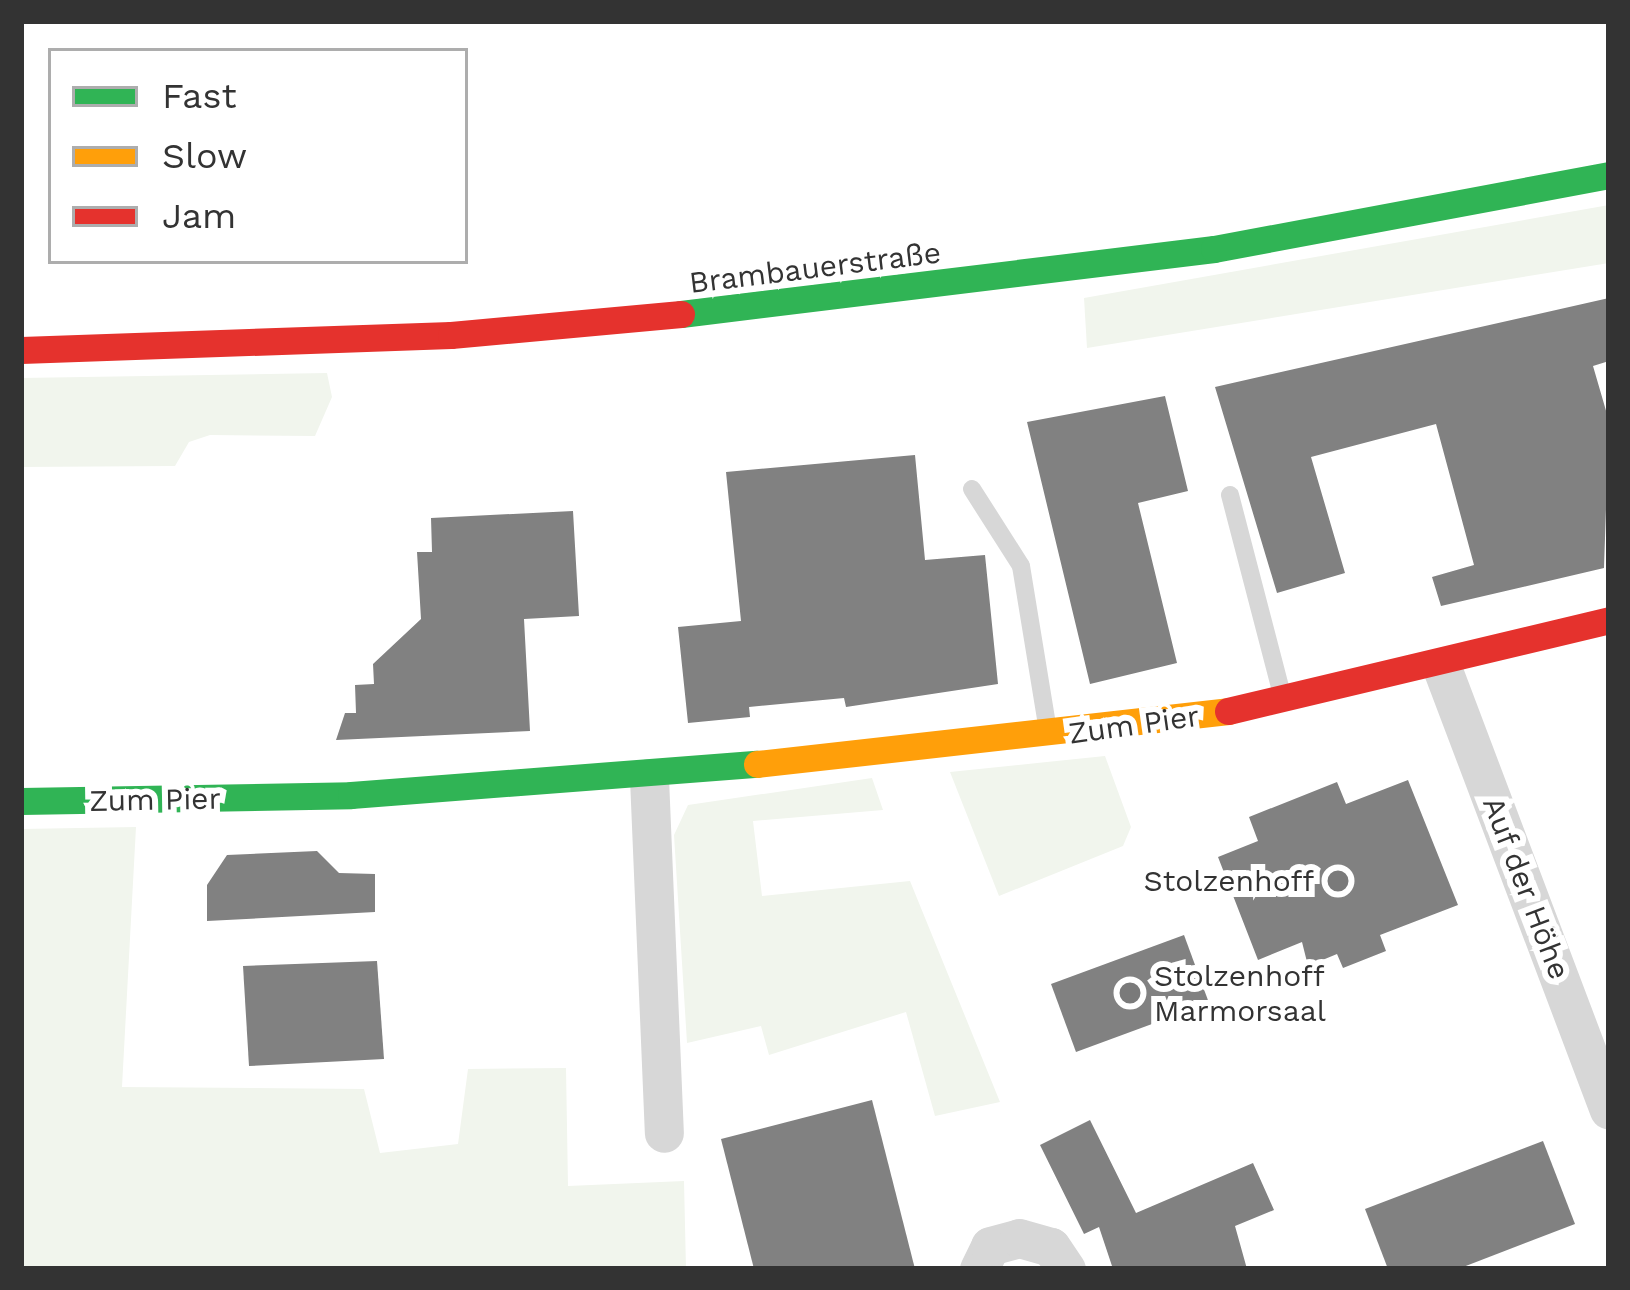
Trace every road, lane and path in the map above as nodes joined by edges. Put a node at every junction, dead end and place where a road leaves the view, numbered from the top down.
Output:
1 (1609, 175) edge
2 (21, 350) edge
3 (972, 489) dead end
4 (1230, 495) dead end
5 (1609, 620) edge
6 (1442, 668) junction
7 (1284, 704) junction
8 (1048, 736) junction
9 (649, 778) junction
10 (21, 801) edge
11 (1609, 1108) edge
12 (664, 1133) dead end
13 (979, 1269) edge
14 (1066, 1269) edge

1 - 2 street, Brambauerstraße
3 - 8 lane
4 - 7 lane
5 - 6 street, Zum Pier
6 - 7 street, Zum Pier
6 - 11 street, Auf der Höhe
7 - 8 street, Zum Pier
8 - 9 street, Zum Pier
9 - 10 street, Zum Pier
9 - 12 street
13 - 14 street

